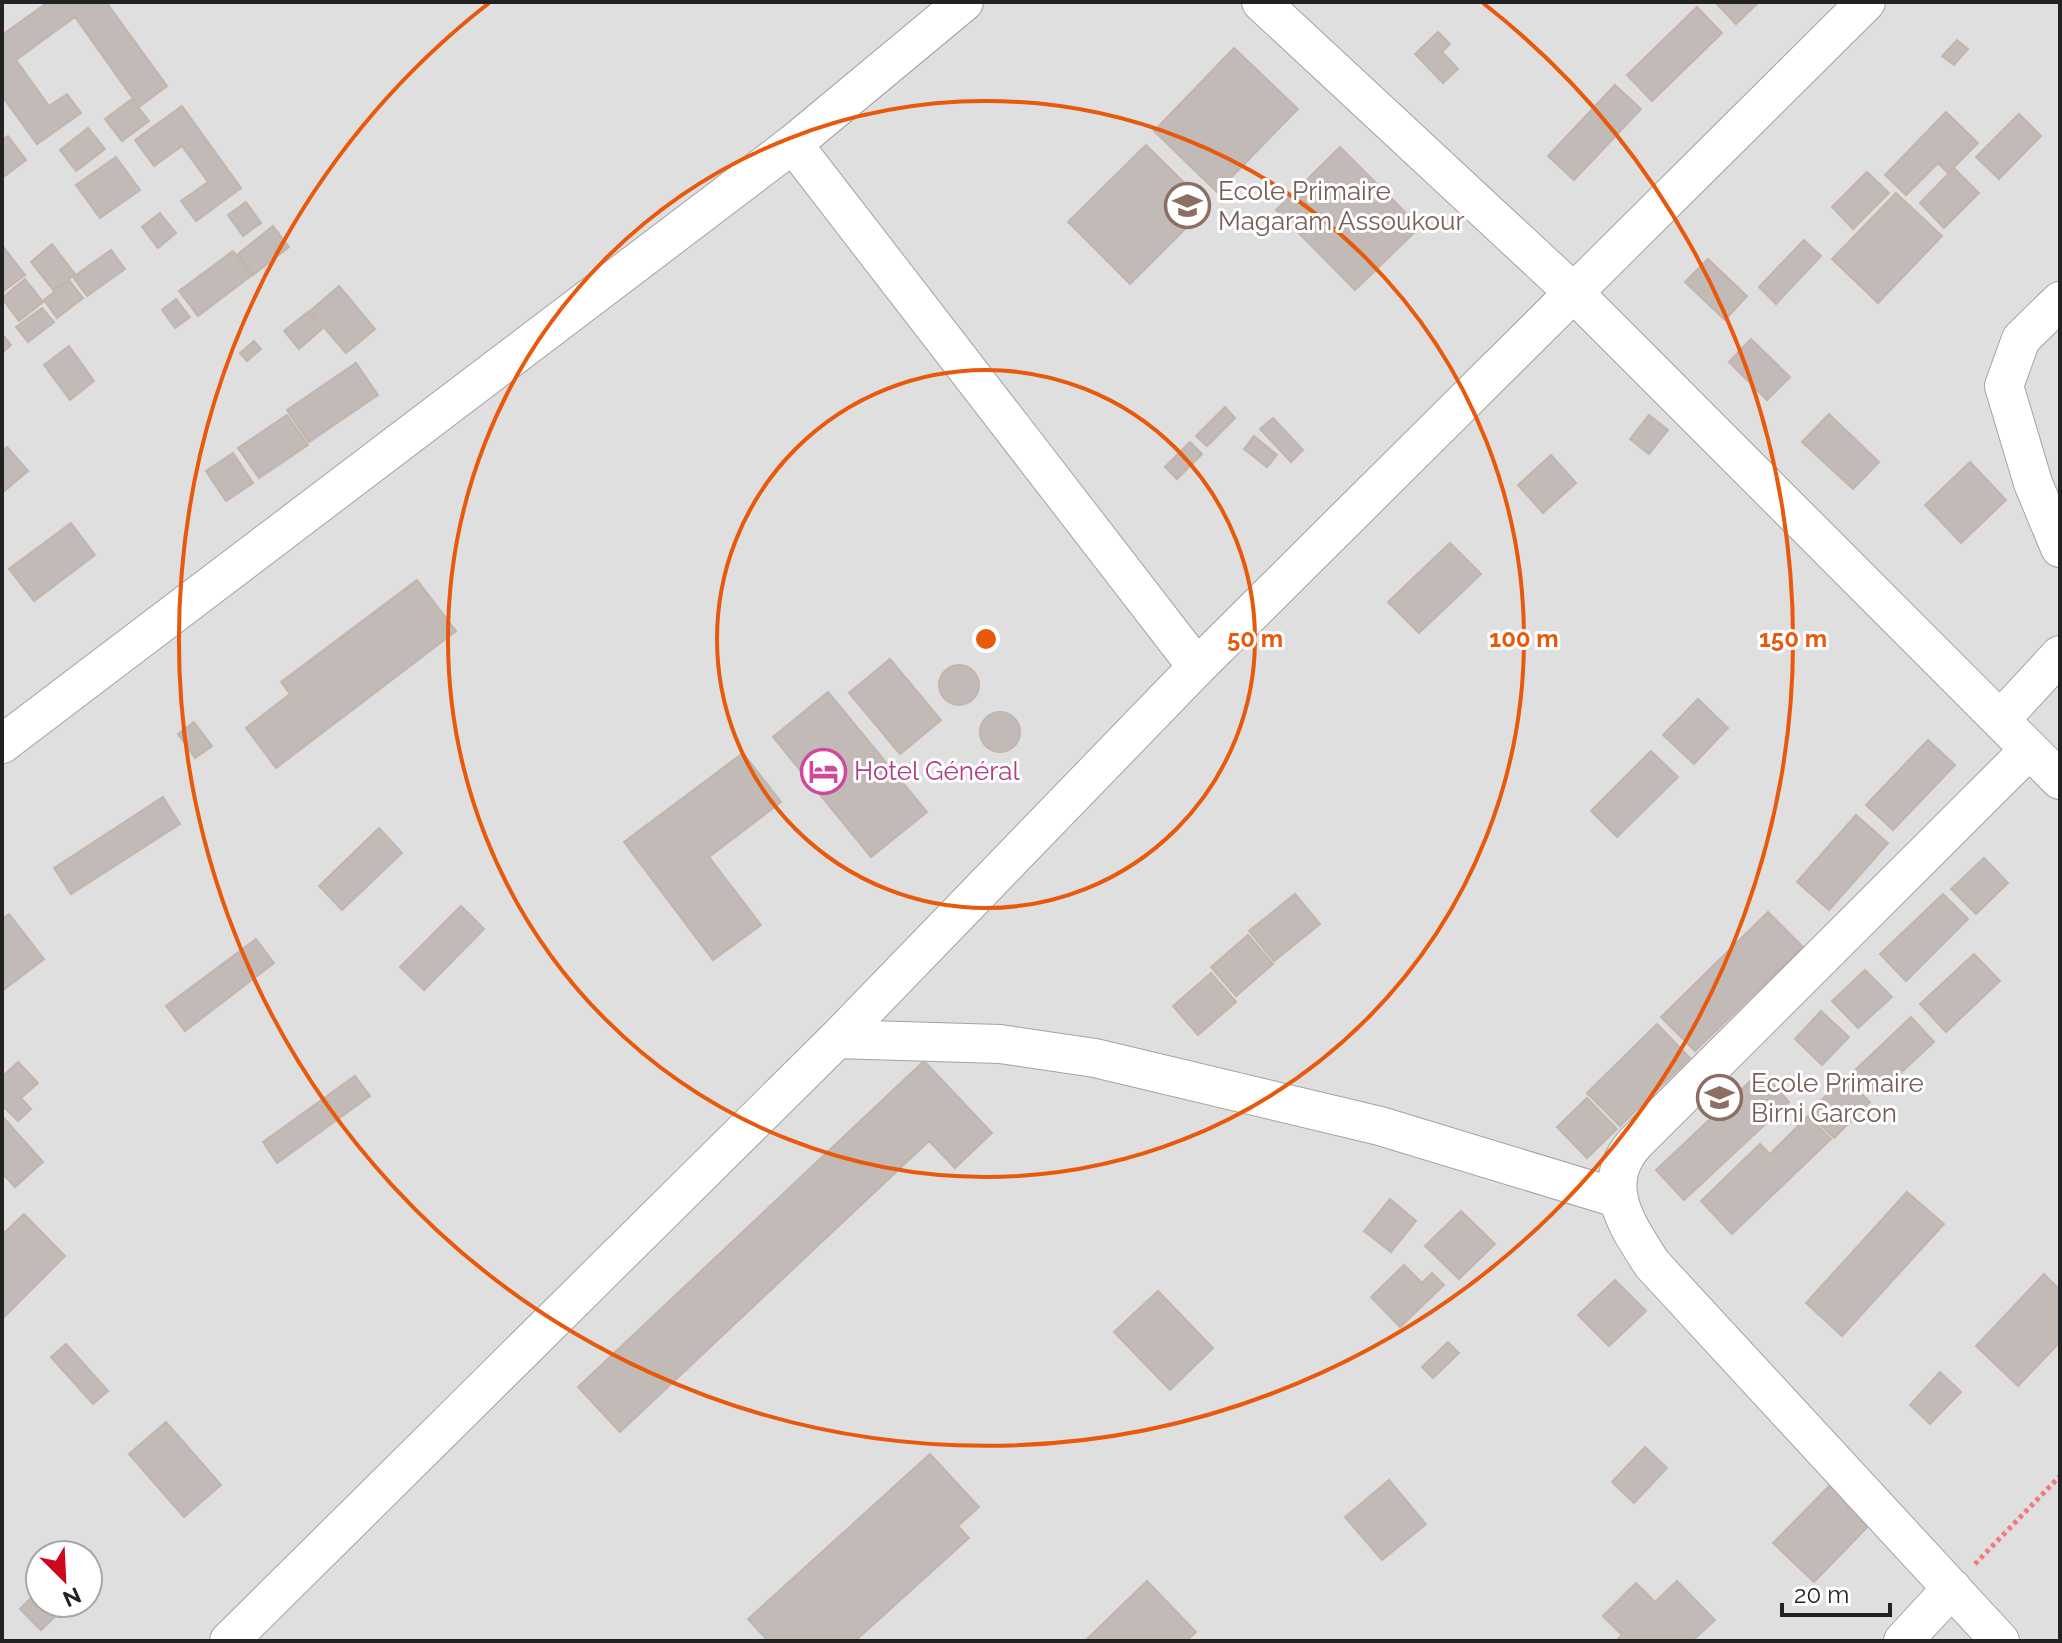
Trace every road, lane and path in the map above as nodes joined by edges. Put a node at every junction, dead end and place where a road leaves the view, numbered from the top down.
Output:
1 (964, 2) edge
2 (1261, 2) edge
3 (1866, 2) edge
4 (793, 144) junction
5 (1574, 293) junction
6 (2060, 301) edge
7 (2060, 548) edge
8 (2060, 655) edge
9 (1197, 667) junction
10 (2000, 720) junction
11 (2, 744) edge
12 (2029, 750) junction
13 (2060, 780) edge
14 (837, 1039) junction
15 (1617, 1198) junction
16 (2060, 1476) edge
17 (1952, 1588) junction
18 (229, 1641) edge
19 (1903, 1641) edge
20 (2000, 1641) edge

1 - 4 street
2 - 5 street
3 - 5 street
4 - 9 street
4 - 11 street
5 - 9 street
5 - 10 street
6 - 7 street
8 - 10 street
9 - 14 street
10 - 12 street
12 - 13 street
12 - 15 street
14 - 15 street
14 - 18 street
15 - 17 street
16 - 17 path
17 - 19 street
17 - 20 street

